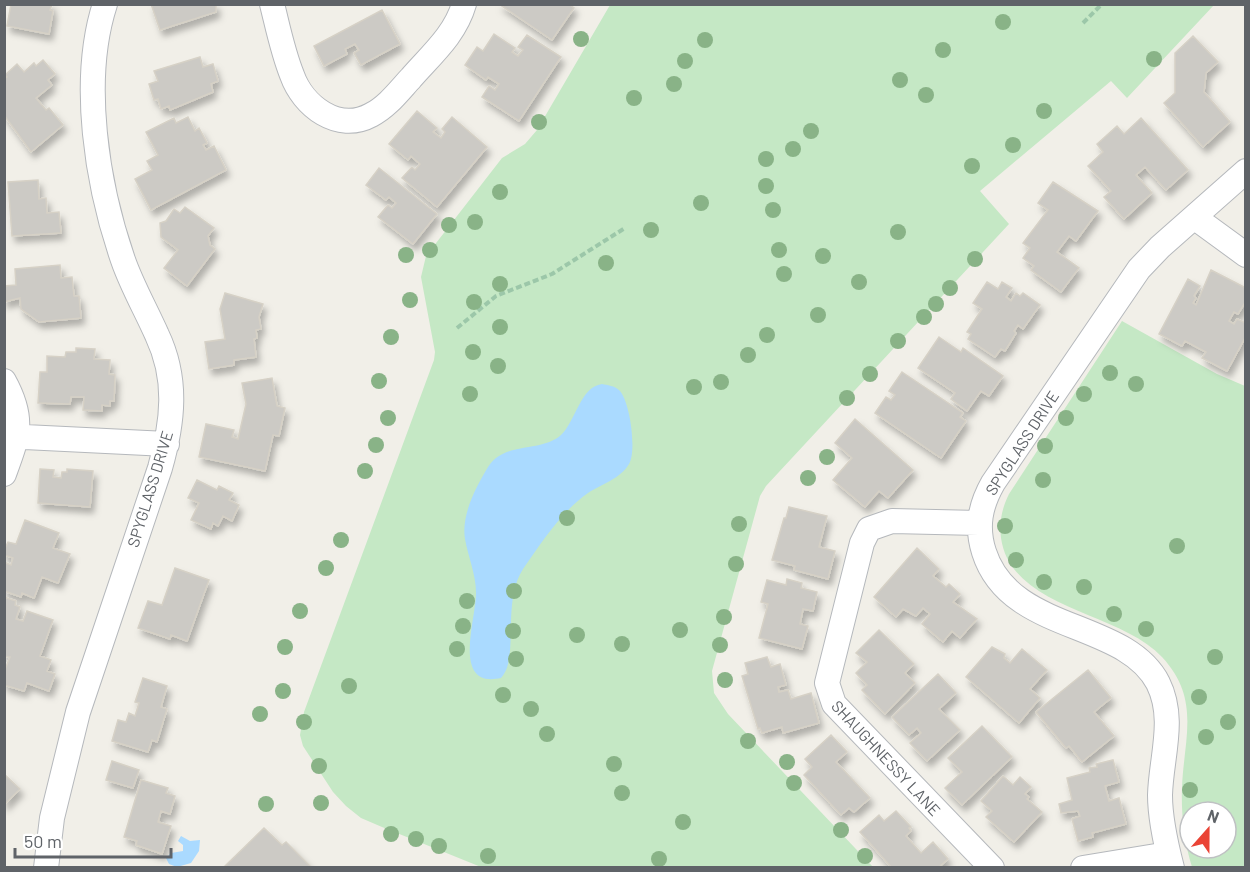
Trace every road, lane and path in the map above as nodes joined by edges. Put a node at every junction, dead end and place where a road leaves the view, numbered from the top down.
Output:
1 (105, 4) edge
2 (272, 4) edge
3 (464, 4) edge
4 (1102, 4) edge
5 (1083, 23) dead end
6 (1245, 171) edge
7 (1194, 217) junction
8 (625, 228) dead end
9 (1245, 255) edge
10 (457, 328) dead end
11 (4, 381) edge
12 (11, 436) edge
13 (167, 444) junction
14 (4, 474) edge
15 (979, 523) junction
16 (1170, 861) edge
17 (46, 867) edge
18 (992, 867) edge
19 (1083, 867) edge

1 - 13 street, SPYGLASS DRIVE
2 - 3 street
4 - 5 path
6 - 7 street, SPYGLASS DRIVE
7 - 9 street
7 - 15 street, SPYGLASS DRIVE
8 - 10 path
11 - 12 street
12 - 13 street
12 - 14 street
13 - 17 street, SPYGLASS DRIVE
15 - 16 street, SPYGLASS DRIVE
15 - 18 street, SHAUGHNESSY LANE
16 - 19 street

